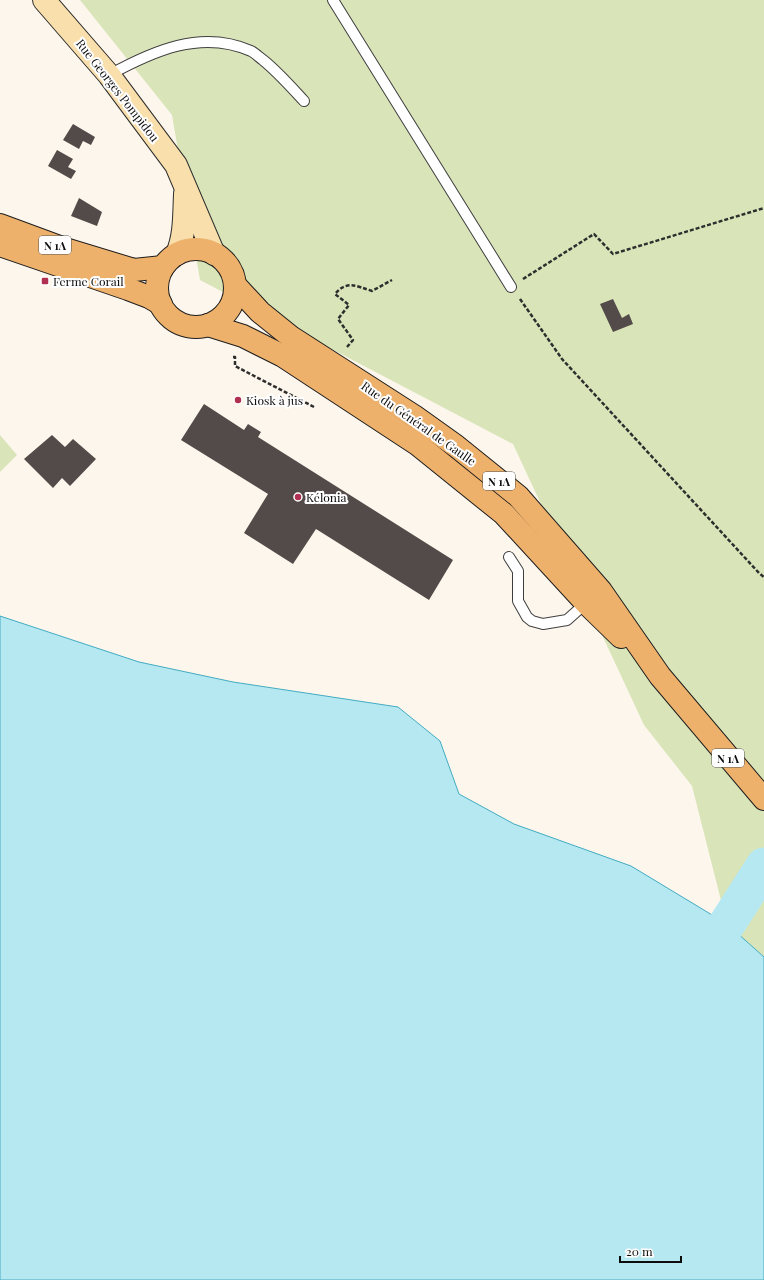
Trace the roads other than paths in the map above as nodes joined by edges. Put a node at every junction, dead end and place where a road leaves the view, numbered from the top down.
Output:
1 (44, 0) edge
2 (333, 0) edge
3 (109, 75) junction
4 (304, 101) dead end
5 (185, 185) junction
6 (0, 224) edge
7 (0, 245) edge
8 (214, 254) junction
9 (170, 261) junction
10 (235, 285) junction
11 (511, 287) road end
12 (162, 315) junction
13 (200, 331) junction
14 (509, 557) dead end
15 (594, 597) junction
16 (764, 799) edge

1 - 3 main road, Rue Georges Pompidou
2 - 11 lane
3 - 4 lane
3 - 5 main road, Rue Georges Pompidou
5 - 8 main road, Rue Georges Pompidou
5 - 9 main road, Rue Georges Pompidou
6 - 9 main road, N 1A
7 - 12 main road, N 1A
8 - 9 main road
8 - 10 main road
9 - 12 main road
10 - 13 main road
10 - 15 main road, Rue du Général de Gaulle / N 1A
12 - 13 main road
13 - 15 main road, Rue du Général de Gaulle / N 1A
14 - 15 lane
15 - 16 main road, Rue du Général de Gaulle / N 1A

